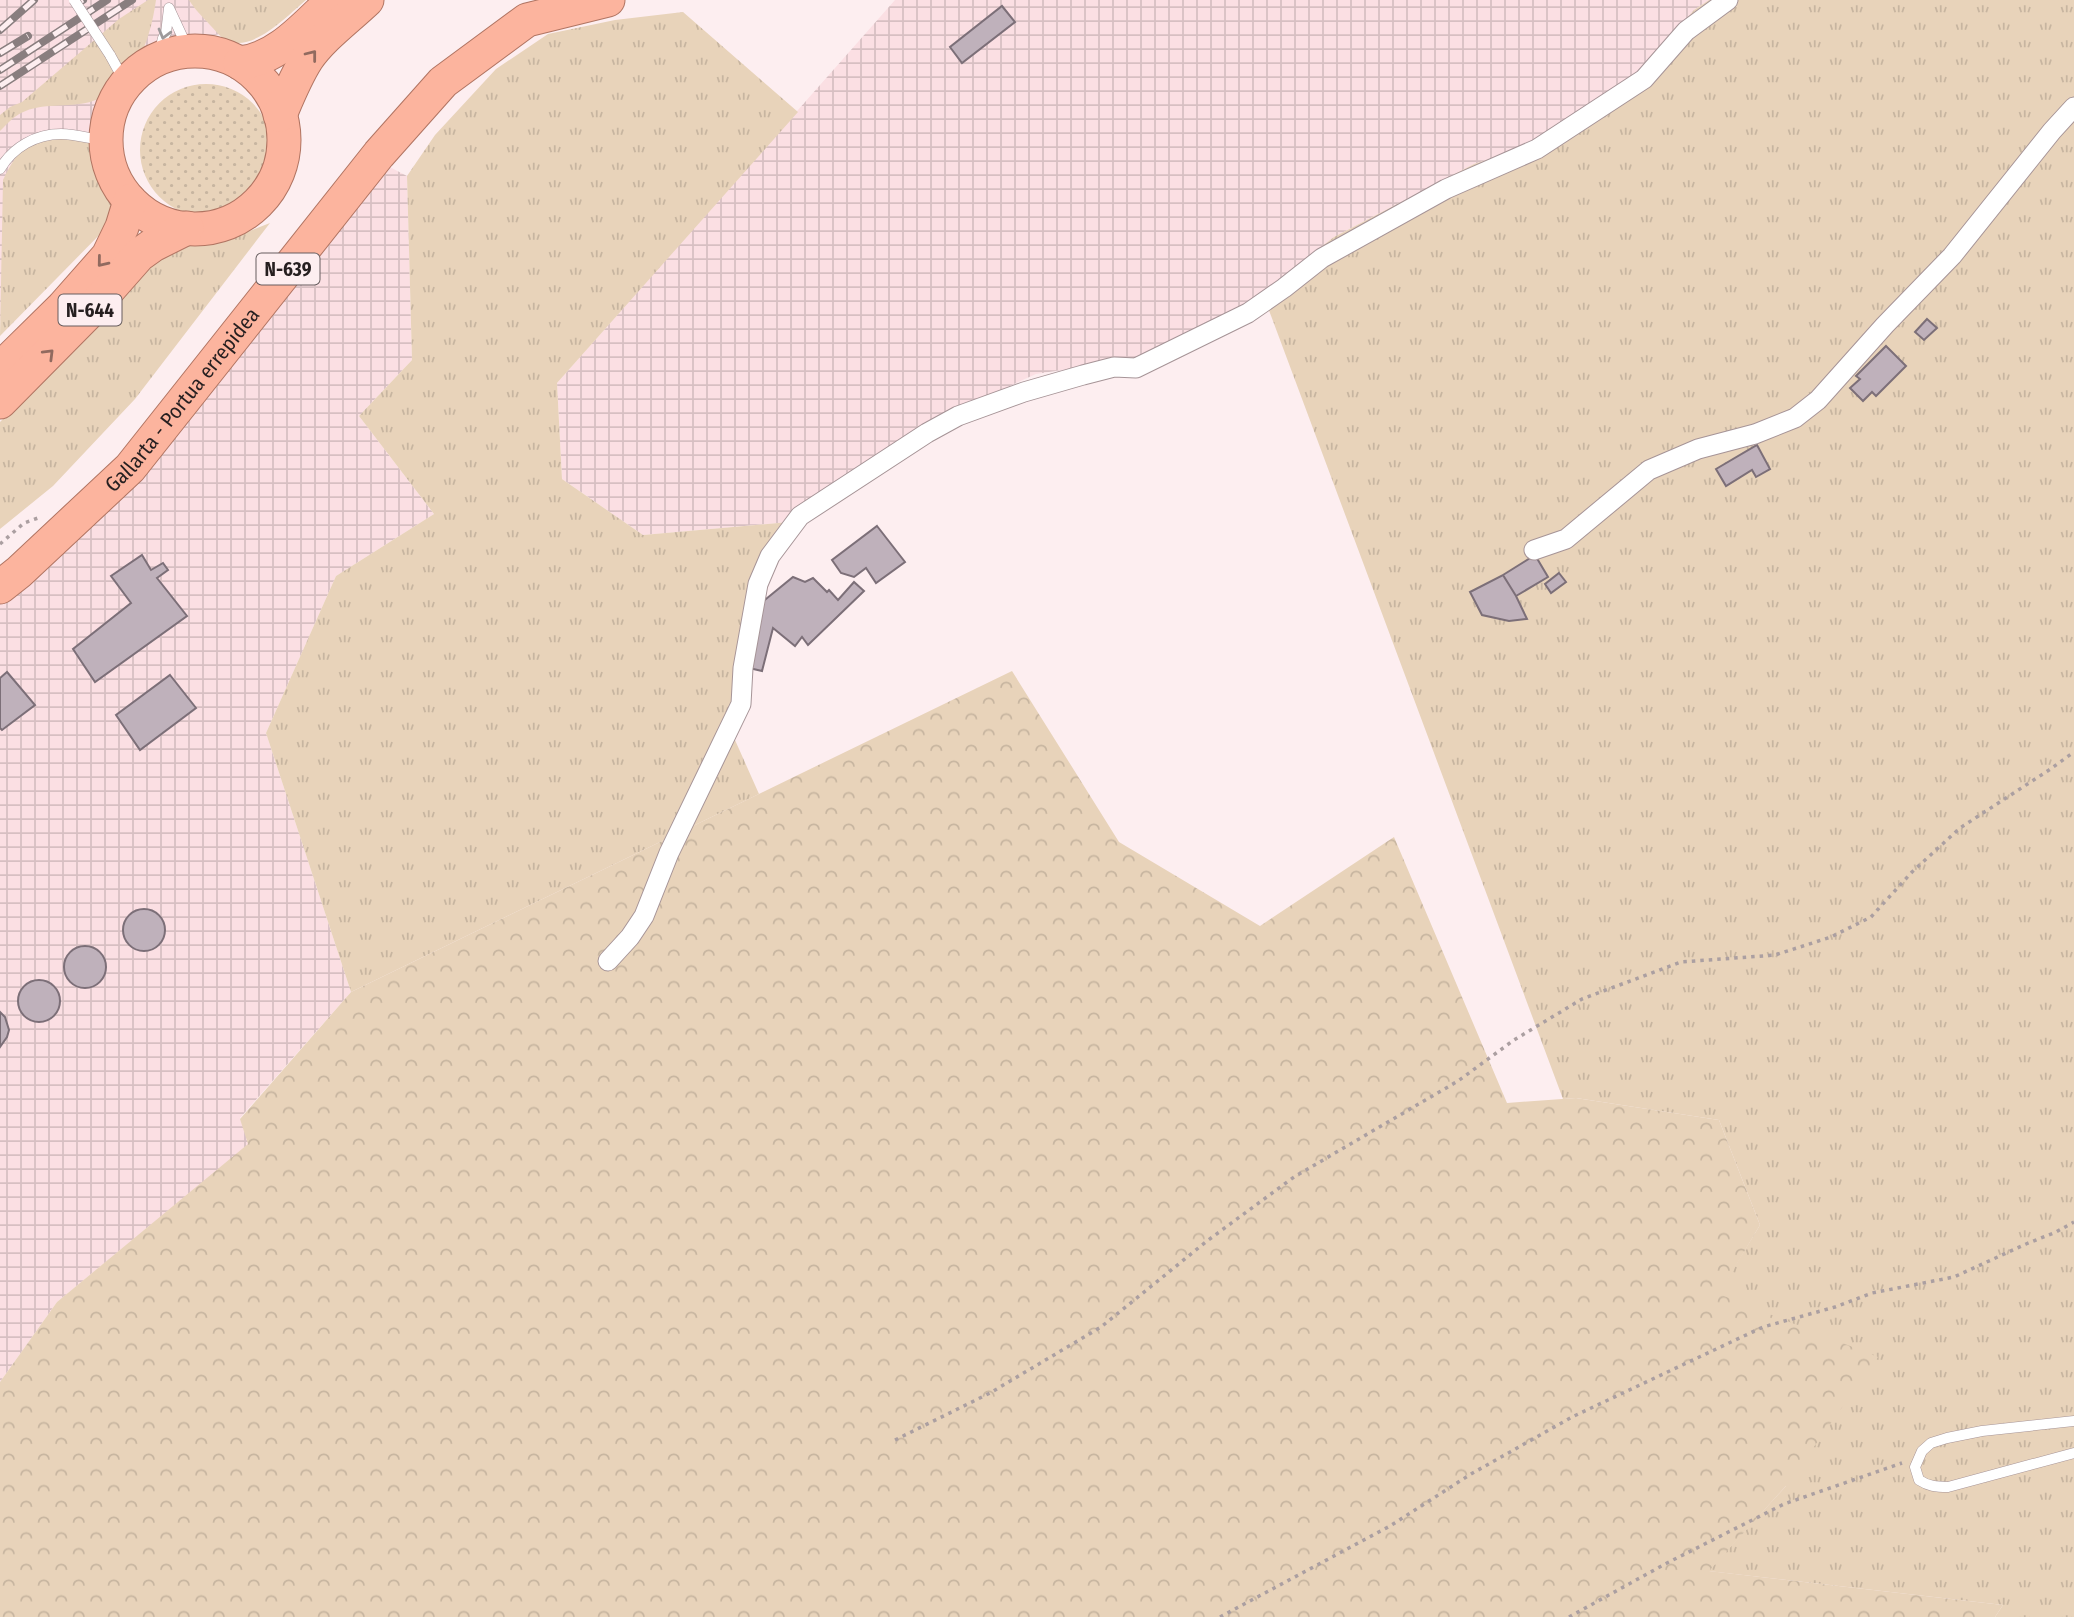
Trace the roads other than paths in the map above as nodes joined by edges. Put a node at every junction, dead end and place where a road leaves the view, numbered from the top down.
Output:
1 (74, 0) edge
2 (332, 0) edge
3 (367, 0) edge
4 (608, 0) edge
5 (1728, 0) edge
6 (169, 4) edge
7 (174, 55) junction
8 (240, 63) junction
9 (126, 84) junction
10 (2074, 107) edge
11 (280, 115) junction
12 (106, 141) junction
13 (0, 169) edge
14 (130, 201) junction
15 (187, 229) junction
16 (0, 369) edge
17 (0, 402) edge
18 (1534, 550) dead end
19 (0, 587) edge
20 (608, 961) dead end
21 (2074, 1421) edge
22 (2074, 1453) edge

1 - 9 lane, bridge
2 - 8 highway
11 -> 3 highway
4 - 19 highway, Gallarta - Portua errepidea / N-639
5 - 20 street
6 - 7 lane
6 -> 7 lane
7 - 8 highway
7 - 9 highway
8 - 11 highway
9 - 12 highway
10 - 18 street
11 - 15 highway
12 - 13 lane
12 - 14 highway
14 - 15 highway
14 -> 16 highway, N-644
17 -> 15 highway, N-644
21 - 22 lane

